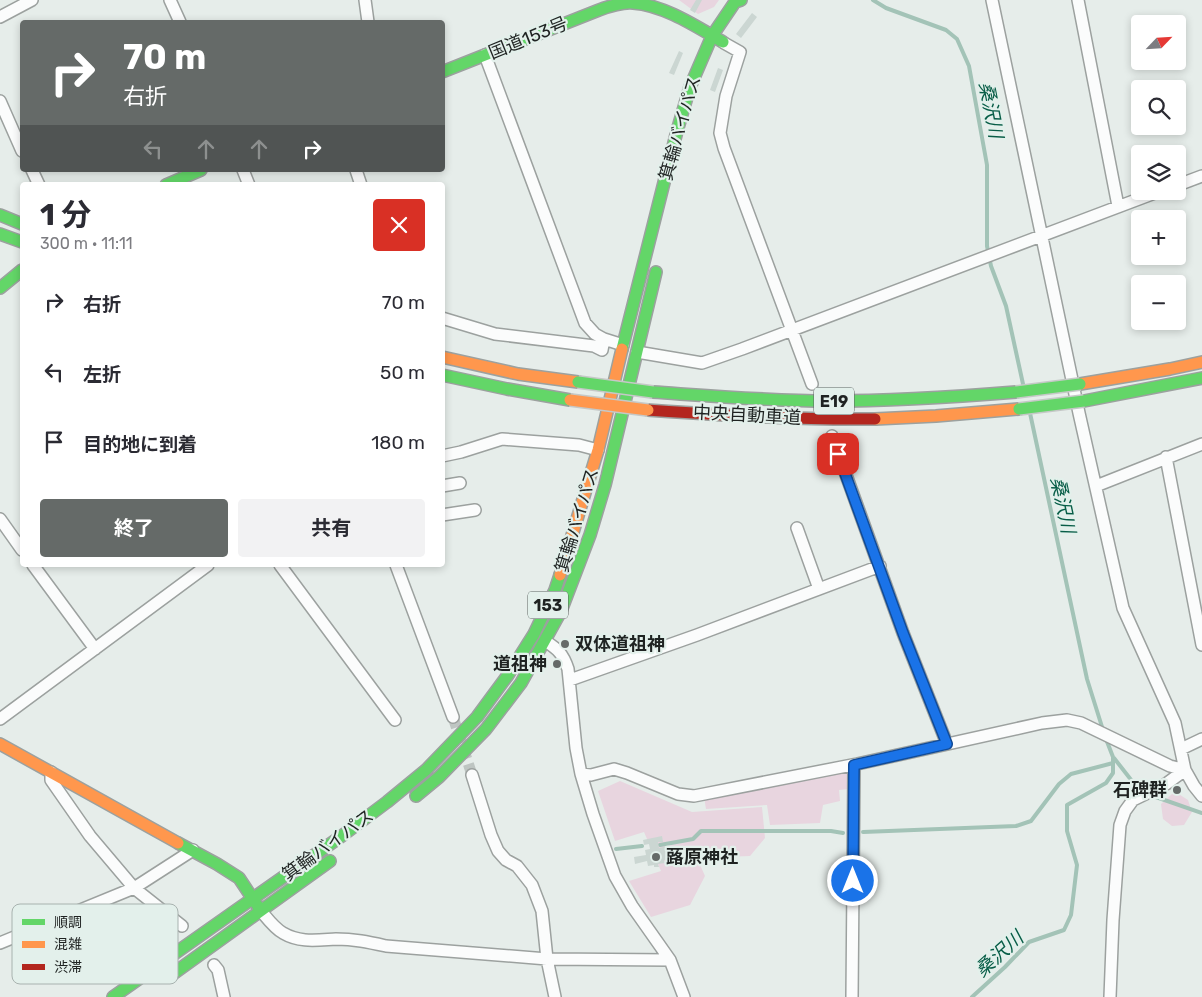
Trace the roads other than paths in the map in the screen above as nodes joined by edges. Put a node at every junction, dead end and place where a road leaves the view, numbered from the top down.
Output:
1 (32, 0) edge
2 (170, 0) edge
3 (365, 0) edge
4 (741, 0) edge
5 (746, 0) edge
6 (992, 0) edge
7 (1078, 0) edge
8 (0, 18) edge
9 (179, 20) edge
10 (368, 20) edge
11 (712, 36) junction
12 (726, 39) junction
13 (484, 55) junction
14 (445, 71) edge
15 (0, 101) edge
16 (20, 146) edge
17 (196, 172) edge
18 (1202, 176) edge
19 (173, 182) edge
20 (1186, 182) edge
21 (1135, 200) edge
22 (1118, 206) junction
23 (0, 215) edge
24 (20, 223) edge
25 (0, 234) edge
26 (1042, 236) junction
27 (20, 241) edge
28 (659, 263) dead end
29 (20, 272) edge
30 (0, 288) edge
31 (445, 319) edge
32 (793, 329) junction
33 (604, 339) junction
34 (623, 345) junction
35 (637, 352) junction
36 (445, 358) edge
37 (1202, 362) edge
38 (445, 376) edge
39 (1202, 378) edge
40 (812, 384) dead end
41 (832, 436) dead end
42 (1202, 444) edge
43 (598, 450) junction
44 (445, 455) edge
45 (1166, 458) junction
46 (460, 483) dead end
47 (445, 486) edge
48 (1096, 486) junction
49 (475, 510) dead end
50 (445, 515) edge
51 (0, 520) edge
52 (797, 528) dead end
53 (20, 547) edge
54 (880, 566) junction
55 (35, 567) edge
56 (205, 567) edge
57 (281, 567) edge
58 (397, 567) edge
59 (1202, 579) edge
60 (1190, 583) junction
61 (820, 589) junction
62 (545, 641) junction
63 (1202, 645) edge
64 (95, 649) junction
65 (570, 680) junction
66 (453, 717) tunnel mouth
67 (0, 718) edge
68 (395, 720) dead end
69 (1202, 739) edge
70 (0, 744) edge
71 (947, 744) junction
72 (1181, 749) junction
73 (854, 765) junction
74 (1185, 770) junction
75 (52, 772) junction
76 (581, 774) junction
77 (472, 775) tunnel mouth
78 (1202, 796) edge
79 (410, 800) dead end
80 (193, 850) junction
81 (338, 855) dead end
82 (134, 888) junction
83 (253, 898) junction
84 (95, 904) edge
85 (154, 904) edge
86 (262, 911) junction
87 (178, 923) edge
88 (182, 926) dead end
89 (12, 938) edge
90 (0, 943) edge
91 (178, 952) edge
92 (547, 959) junction
93 (670, 960) junction
94 (214, 965) dead end
95 (178, 970) edge
96 (132, 984) edge
97 (114, 997) edge
98 (224, 997) edge
99 (555, 997) edge
100 (684, 997) edge
101 (852, 997) edge
102 (1110, 997) edge

1 - 8 street
2 - 9 street
3 - 10 street
4 - 11 main road, 153
5 - 12 main road
6 - 26 street
7 - 22 street
11 - 12 main road, 国道153号
11 - 13 main road, 国道153号
11 - 34 main road, 箕輪バイパス / 153
12 - 32 street
13 - 14 main road, 国道153号
13 - 33 street
15 - 16 street
17 - 19 main road
18 - 20 street
21 - 22 street
22 - 26 street
23 - 24 main road
25 - 27 main road
26 - 32 street
26 - 48 street
28 - 35 main road, 箕輪バイパス / 153
29 - 30 main road
31 - 33 street
32 - 35 street
32 - 40 street
33 - 34 street
34 - 43 main road, 箕輪バイパス / 153
35 - 62 main road, 箕輪バイパス / 153
36 - 37 main road, 中央自動車道 / E19, bridge
38 - 39 main road, 中央自動車道 / E19, bridge
41 - 54 street
42 - 45 street
43 - 44 street
43 - 83 main road, 箕輪バイパス / 153
45 - 48 street
45 - 60 street
46 - 47 street
48 - 72 street
49 - 50 street
51 - 53 street
52 - 61 street
54 - 61 street
54 - 71 street
55 - 64 street
56 - 64 street
57 - 68 street
58 - 66 street
59 - 60 street
60 - 63 street
61 - 65 street
62 - 65 street
62 - 79 main road, 箕輪バイパス / 153
64 - 67 street
65 - 76 street
69 - 72 street
70 - 75 main road
71 - 73 street
71 - 74 street
72 - 74 street
73 - 76 street
73 - 101 street
74 - 78 street
74 - 102 street
75 - 80 main road
75 - 82 street
76 - 93 street
77 - 92 street
80 - 82 street
80 - 83 main road
81 - 86 main road, 箕輪バイパス
82 - 84 street
82 - 85 street
83 - 86 main road
83 - 91 main road, 箕輪バイパス / 153
86 - 92 street
86 - 95 main road, 箕輪バイパス
87 - 88 street
89 - 90 street
92 - 93 street
92 - 99 street
93 - 100 street
94 - 98 street
96 - 97 main road, 箕輪バイパス / 153

